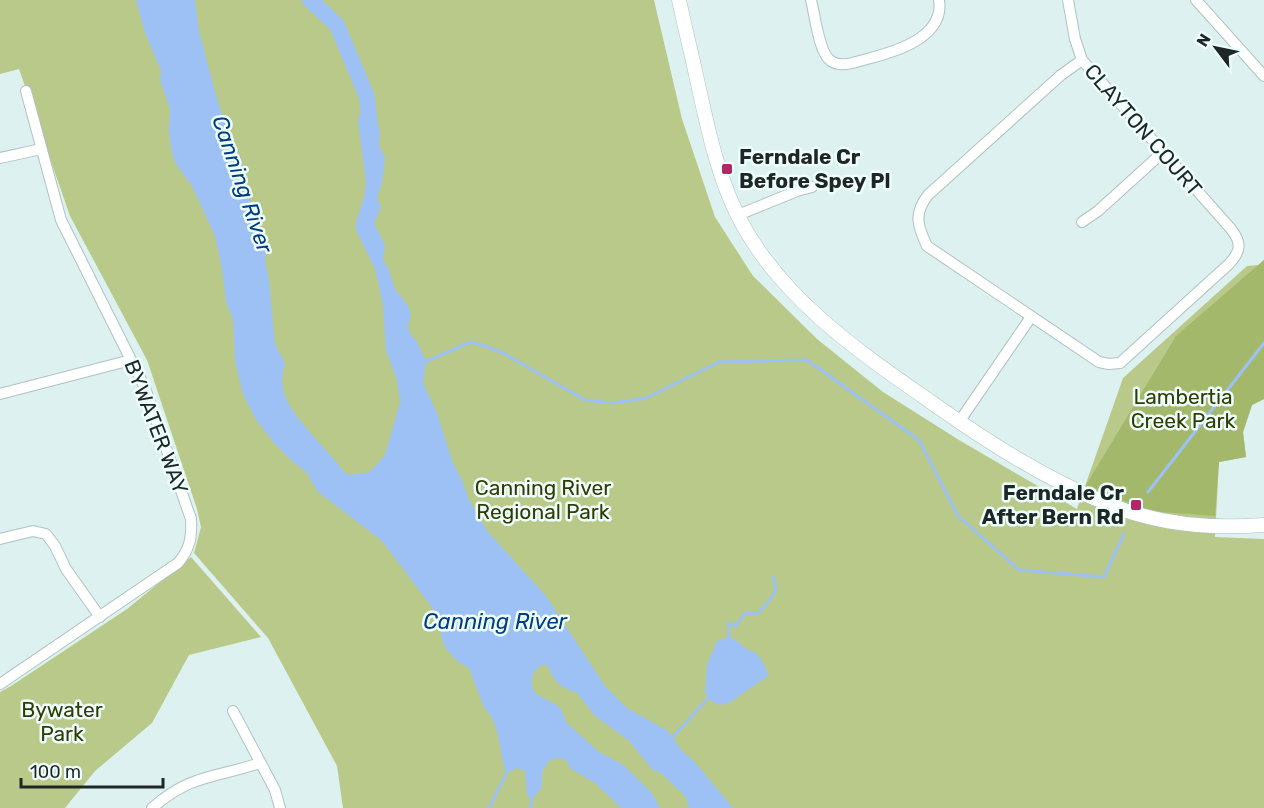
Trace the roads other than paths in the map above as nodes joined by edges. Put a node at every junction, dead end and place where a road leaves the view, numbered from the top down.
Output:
1 (679, 0) edge
2 (811, 0) edge
3 (939, 0) edge
4 (1068, 0) edge
5 (1196, 0) edge
6 (1082, 60) junction
7 (1264, 76) edge
8 (26, 91) dead end
9 (41, 148) junction
10 (1162, 153) junction
11 (0, 158) edge
12 (812, 187) dead end
13 (738, 215) junction
14 (1082, 222) dead end
15 (1031, 317) junction
16 (131, 360) junction
17 (0, 394) edge
18 (959, 422) junction
19 (1264, 525) edge
20 (0, 539) edge
21 (99, 616) junction
22 (0, 684) edge
23 (233, 711) dead end
24 (261, 763) junction
25 (152, 808) edge
26 (280, 808) edge

1 - 13 street
2 - 3 street
4 - 6 street, CLAYTON COURT
5 - 7 street
6 - 10 street, CLAYTON COURT
6 - 15 street
8 - 9 street, BYWATER WAY
9 - 11 street
9 - 16 street, BYWATER WAY
10 - 14 street
10 - 15 street, CLAYTON COURT
12 - 13 street
13 - 18 street
15 - 18 street
16 - 17 street
16 - 21 street, BYWATER WAY
18 - 19 street
20 - 21 street
21 - 22 street, BYWATER WAY
23 - 24 street
24 - 25 street
24 - 26 street

